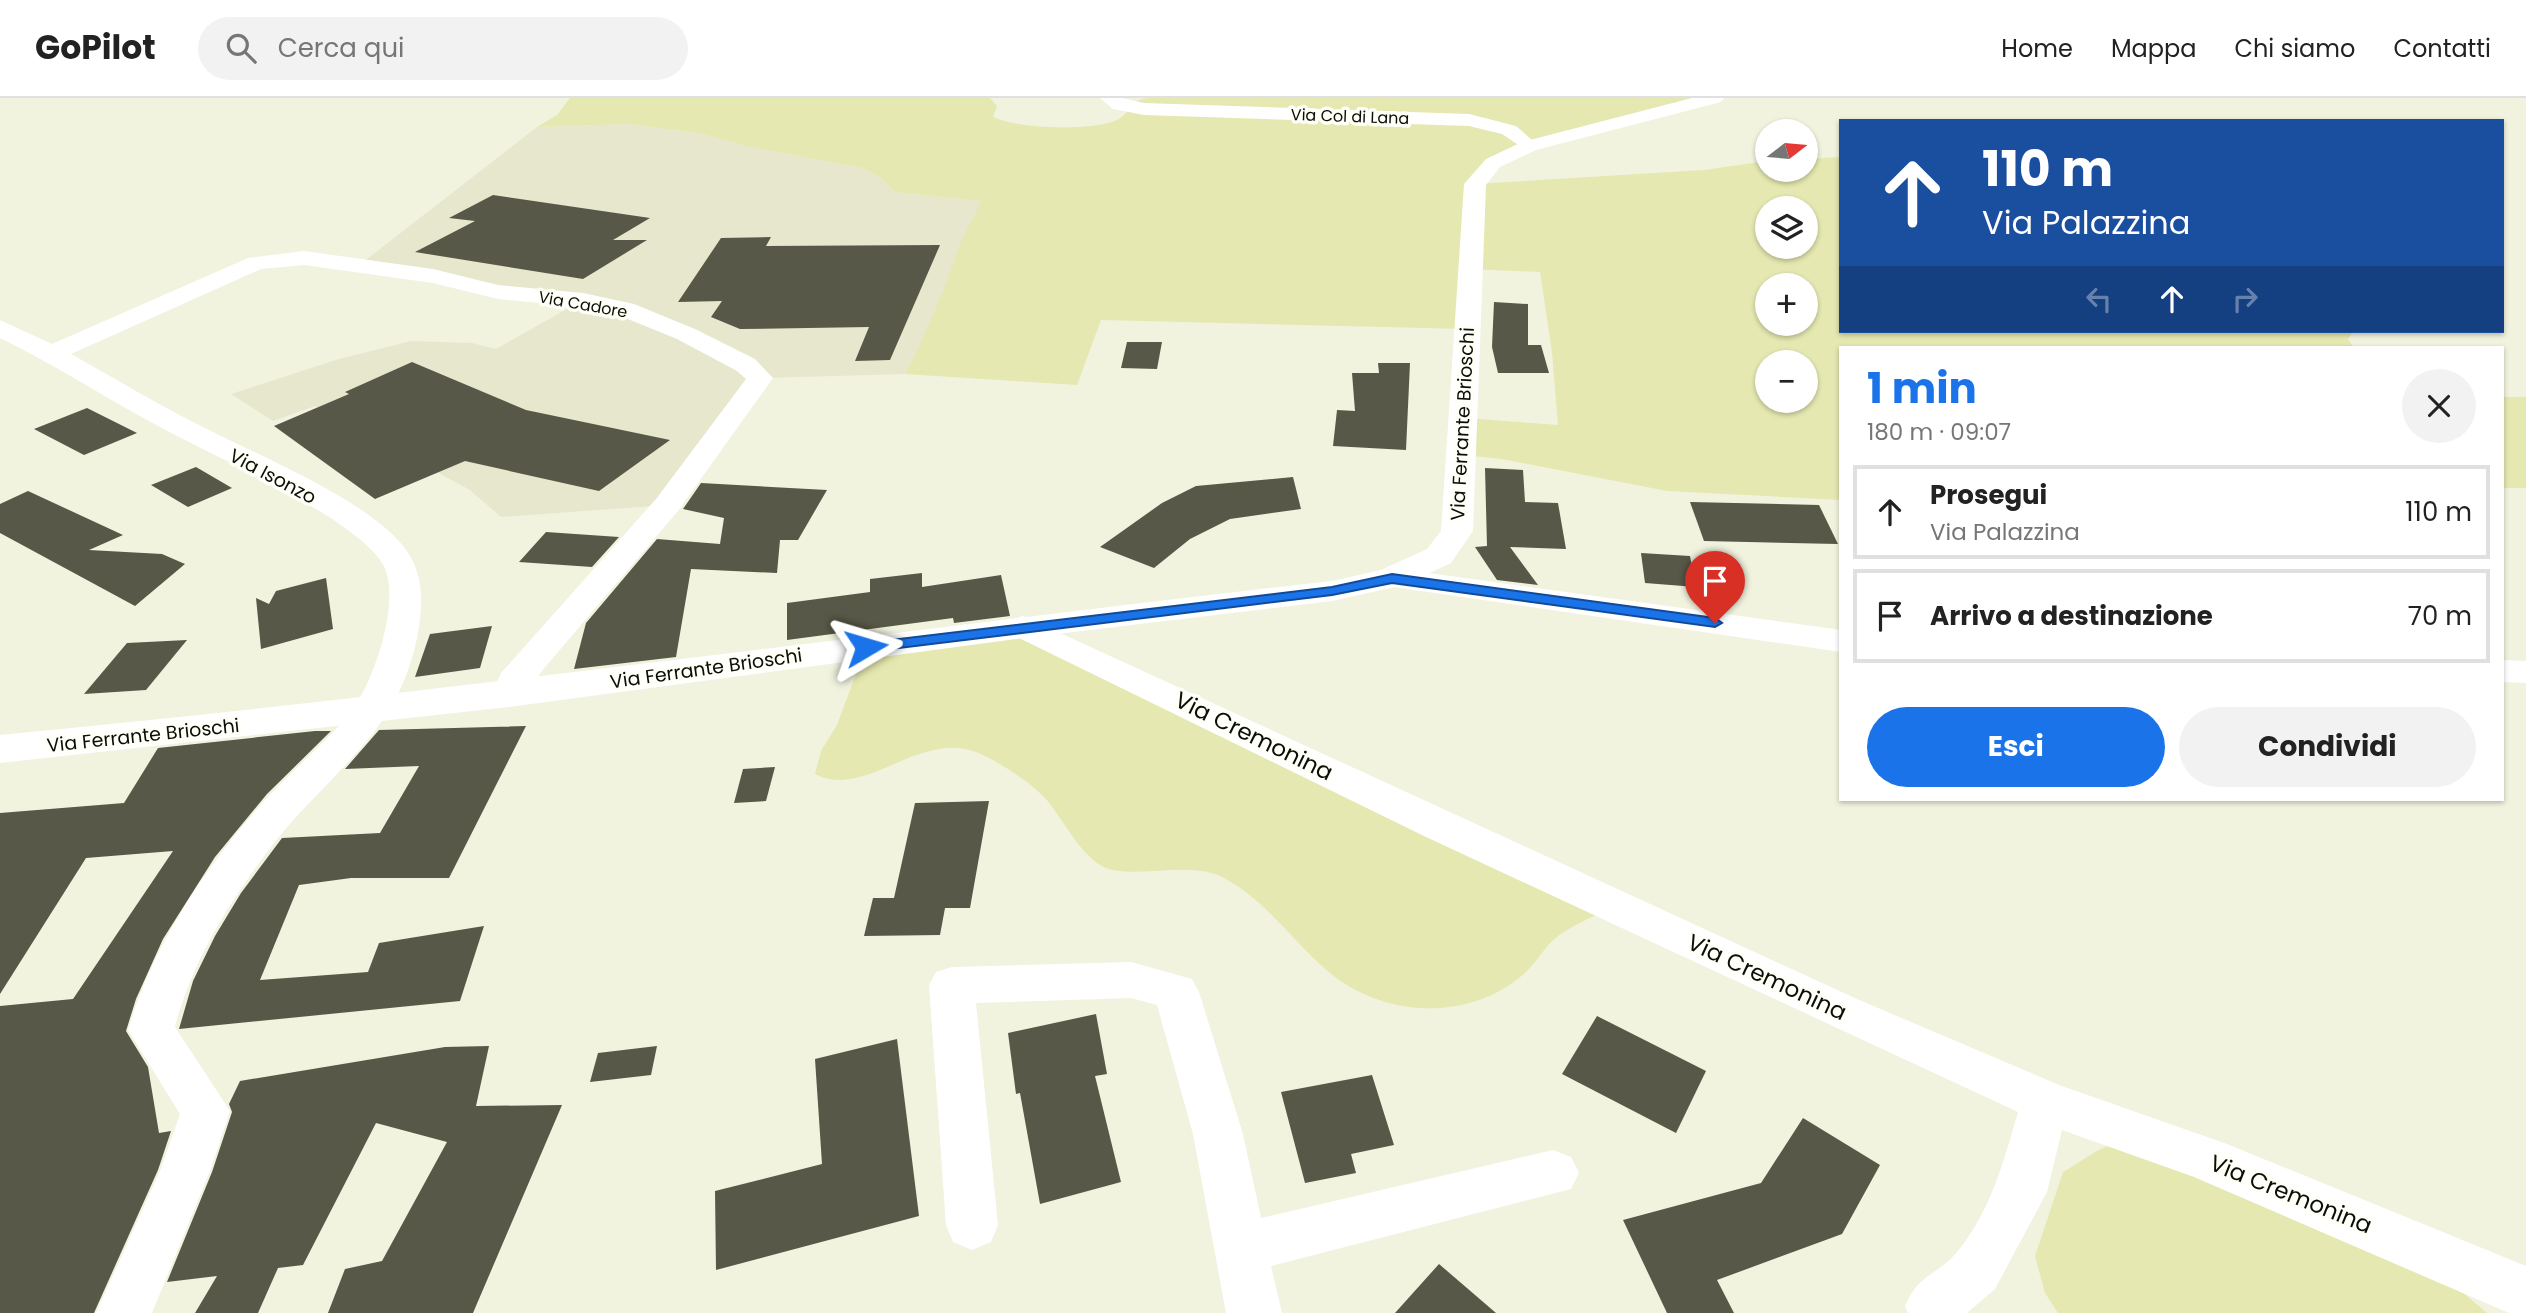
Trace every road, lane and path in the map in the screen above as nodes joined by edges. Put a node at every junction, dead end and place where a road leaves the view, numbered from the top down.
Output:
1 (1109, 98) edge
2 (1714, 98) edge
3 (1528, 146) junction
4 (0, 328) edge
5 (50, 354) junction
6 (1392, 579) junction
7 (1023, 627) junction
8 (1839, 641) edge
9 (2504, 671) edge
10 (2526, 672) edge
11 (509, 695) junction
12 (372, 711) junction
13 (0, 748) edge
14 (2045, 1102) junction
15 (1553, 1173) dead end
16 (972, 1225) dead end
17 (1241, 1249) junction
18 (2448, 1261) junction
19 (2526, 1293) edge
20 (1933, 1306) dead end
21 (124, 1313) edge
22 (1254, 1313) edge
23 (2506, 1313) edge

1 - 3 street, Via Col di Lana
2 - 3 street, Via Ferrante Brioschi
3 - 6 street, Via Ferrante Brioschi
4 - 5 street, Via Isonzo
5 - 11 street, Via Cadore
5 - 12 street, Via Isonzo
6 - 7 street, Via Ferrante Brioschi
6 - 8 street
7 - 11 street, Via Ferrante Brioschi
7 - 14 street, Via Cremonina
9 - 10 street
11 - 12 street, Via Ferrante Brioschi
12 - 13 street, Via Ferrante Brioschi
12 - 21 street, Via Isonzo
14 - 18 street, Via Cremonina
14 - 20 street
15 - 17 street
16 - 17 street
17 - 22 street
18 - 19 street, Via Cremonina
18 - 23 street

